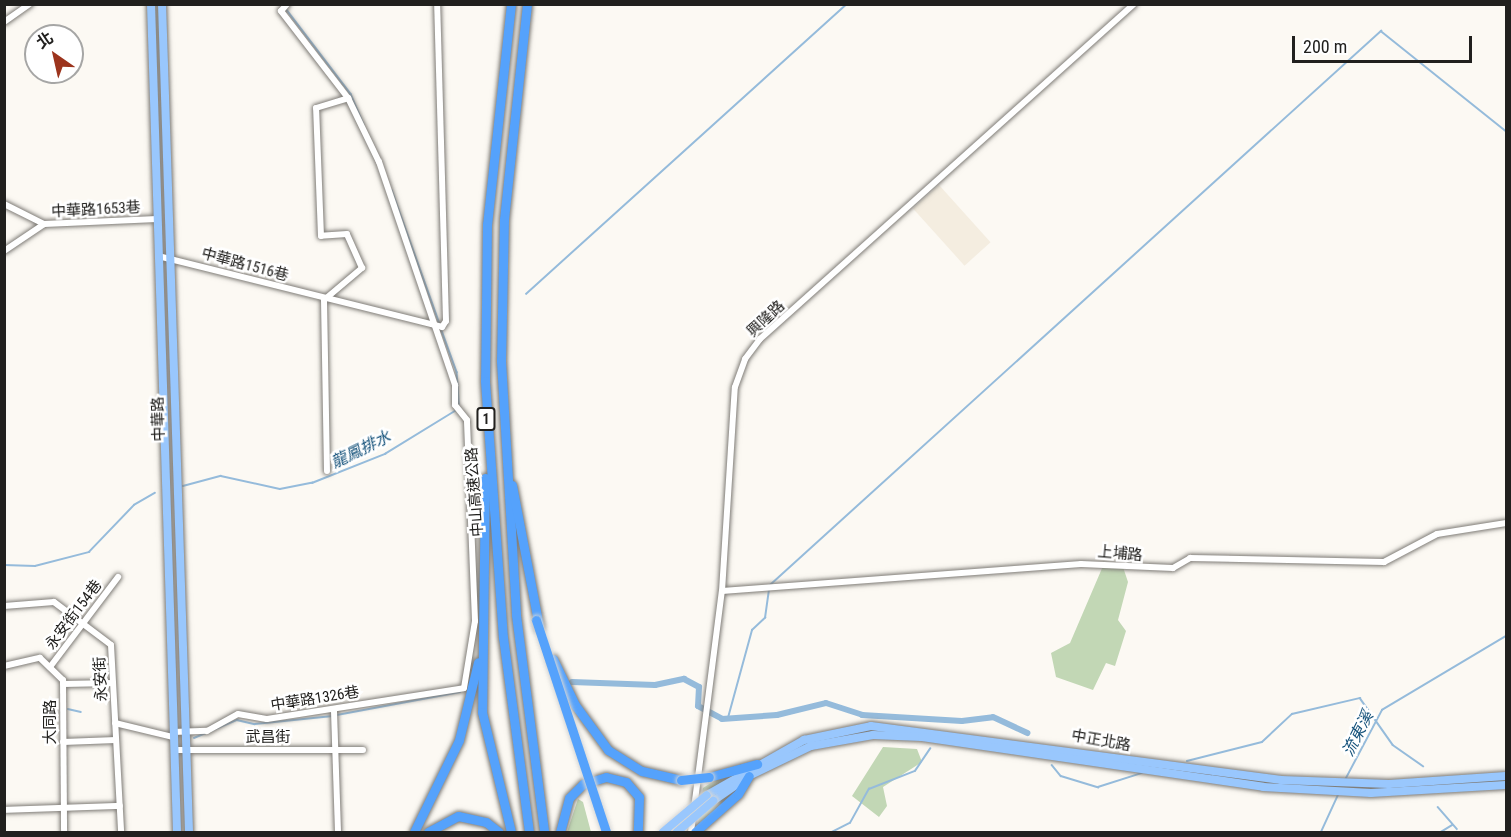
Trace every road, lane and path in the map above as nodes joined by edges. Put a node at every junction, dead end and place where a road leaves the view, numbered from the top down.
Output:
1 (30, 4) edge
2 (151, 4) edge
3 (162, 4) edge
4 (437, 4) edge
5 (511, 4) edge
6 (527, 4) edge
7 (1134, 4) edge
8 (285, 6) edge
9 (4, 22) edge
10 (348, 98) junction
11 (4, 204) edge
12 (167, 218) junction
13 (157, 219) junction
14 (44, 225) junction
15 (4, 251) edge
16 (158, 256) junction
17 (168, 257) junction
18 (324, 300) junction
19 (436, 329) junction
20 (487, 458) junction
21 (506, 466) junction
22 (327, 471) dead end
23 (1506, 523) edge
24 (118, 577) dead end
25 (722, 591) junction
26 (4, 606) edge
27 (485, 606) junction
28 (536, 620) junction
29 (84, 624) junction
30 (4, 666) edge
31 (50, 667) junction
32 (113, 683) junction
33 (63, 684) junction
34 (334, 712) junction
35 (115, 723) junction
36 (184, 733) junction
37 (173, 735) junction
38 (116, 740) junction
39 (63, 742) junction
40 (335, 749) junction
41 (174, 750) junction
42 (363, 750) dead end
43 (185, 751) junction
44 (757, 764) junction
45 (749, 776) junction
46 (1506, 776) edge
47 (1506, 784) edge
48 (1328, 787) junction
49 (710, 798) junction
50 (63, 806) junction
51 (120, 806) junction
52 (4, 810) edge
53 (64, 832) edge
54 (121, 832) edge
55 (177, 832) edge
56 (189, 832) edge
57 (338, 832) edge
58 (414, 832) edge
59 (428, 832) edge
60 (499, 832) edge
61 (510, 832) edge
62 (529, 832) edge
63 (544, 832) edge
64 (560, 832) edge
65 (606, 832) edge
66 (639, 832) edge
67 (663, 832) edge
68 (677, 832) edge
69 (693, 832) edge

1 - 9 street
2 - 13 main road, 中華路
3 - 12 main road, 中華路
4 - 19 street
5 - 20 highway, 中山高速公路 / 1
6 - 21 highway, 1
7 - 25 street, 興隆路
8 - 10 street
10 - 18 street
10 - 19 street
11 - 14 street, 中華路1653巷
12 - 13 main road
12 - 17 main road, 中華路
13 - 14 street, 中華路1653巷
13 - 16 main road, 中華路
14 - 15 street
16 - 17 street, 中華路1516巷
16 - 37 main road, 中華路
17 - 18 street, 中華路1516巷
17 - 36 main road, 中華路
18 - 19 street, 中華路1516巷
18 - 22 street
19 - 34 street, 中華路1326巷
20 - 27 highway
20 - 62 highway, 中山高速公路 / 1
21 - 28 highway
21 - 63 highway, 1
23 - 25 street, 上埔路
24 - 29 street, 永安街154巷
25 - 69 street, 興隆路
26 - 29 street, 永安街
27 - 58 highway
27 - 61 highway
28 - 44 highway, bridge
28 - 65 highway, bridge
29 - 31 street, 永安街154巷
29 - 32 street, 永安街
30 - 31 street
31 - 33 street, 大同路
32 - 33 street
32 - 35 street, 永安街
33 - 39 street, 大同路
34 - 36 street, 中華路1326巷
34 - 40 street
35 - 37 street, 中華路1326巷
35 - 38 street, 永安街
36 - 37 street, 中華路1326巷
36 - 43 main road, 中華路
37 - 41 main road, 中華路
38 - 39 street
38 - 51 street, 永安街
39 - 50 street, 大同路
40 - 42 street, 武昌街
40 - 43 street, 武昌街
40 - 57 street
41 - 43 street, 武昌街
41 - 55 main road, 中華路
43 - 56 main road, 中華路
44 - 48 main road, 中正北路
44 - 49 main road, 中正北路
45 - 48 main road, 中正北路
45 - 49 main road, 中正北路
45 - 69 highway
46 - 48 main road, 中正北路
47 - 48 main road, 中正北路
49 - 67 main road, bridge
49 - 68 main road, bridge
50 - 51 street
50 - 52 street
50 - 53 street, 大同路
51 - 54 street, 永安街
59 - 60 highway
64 - 66 highway

